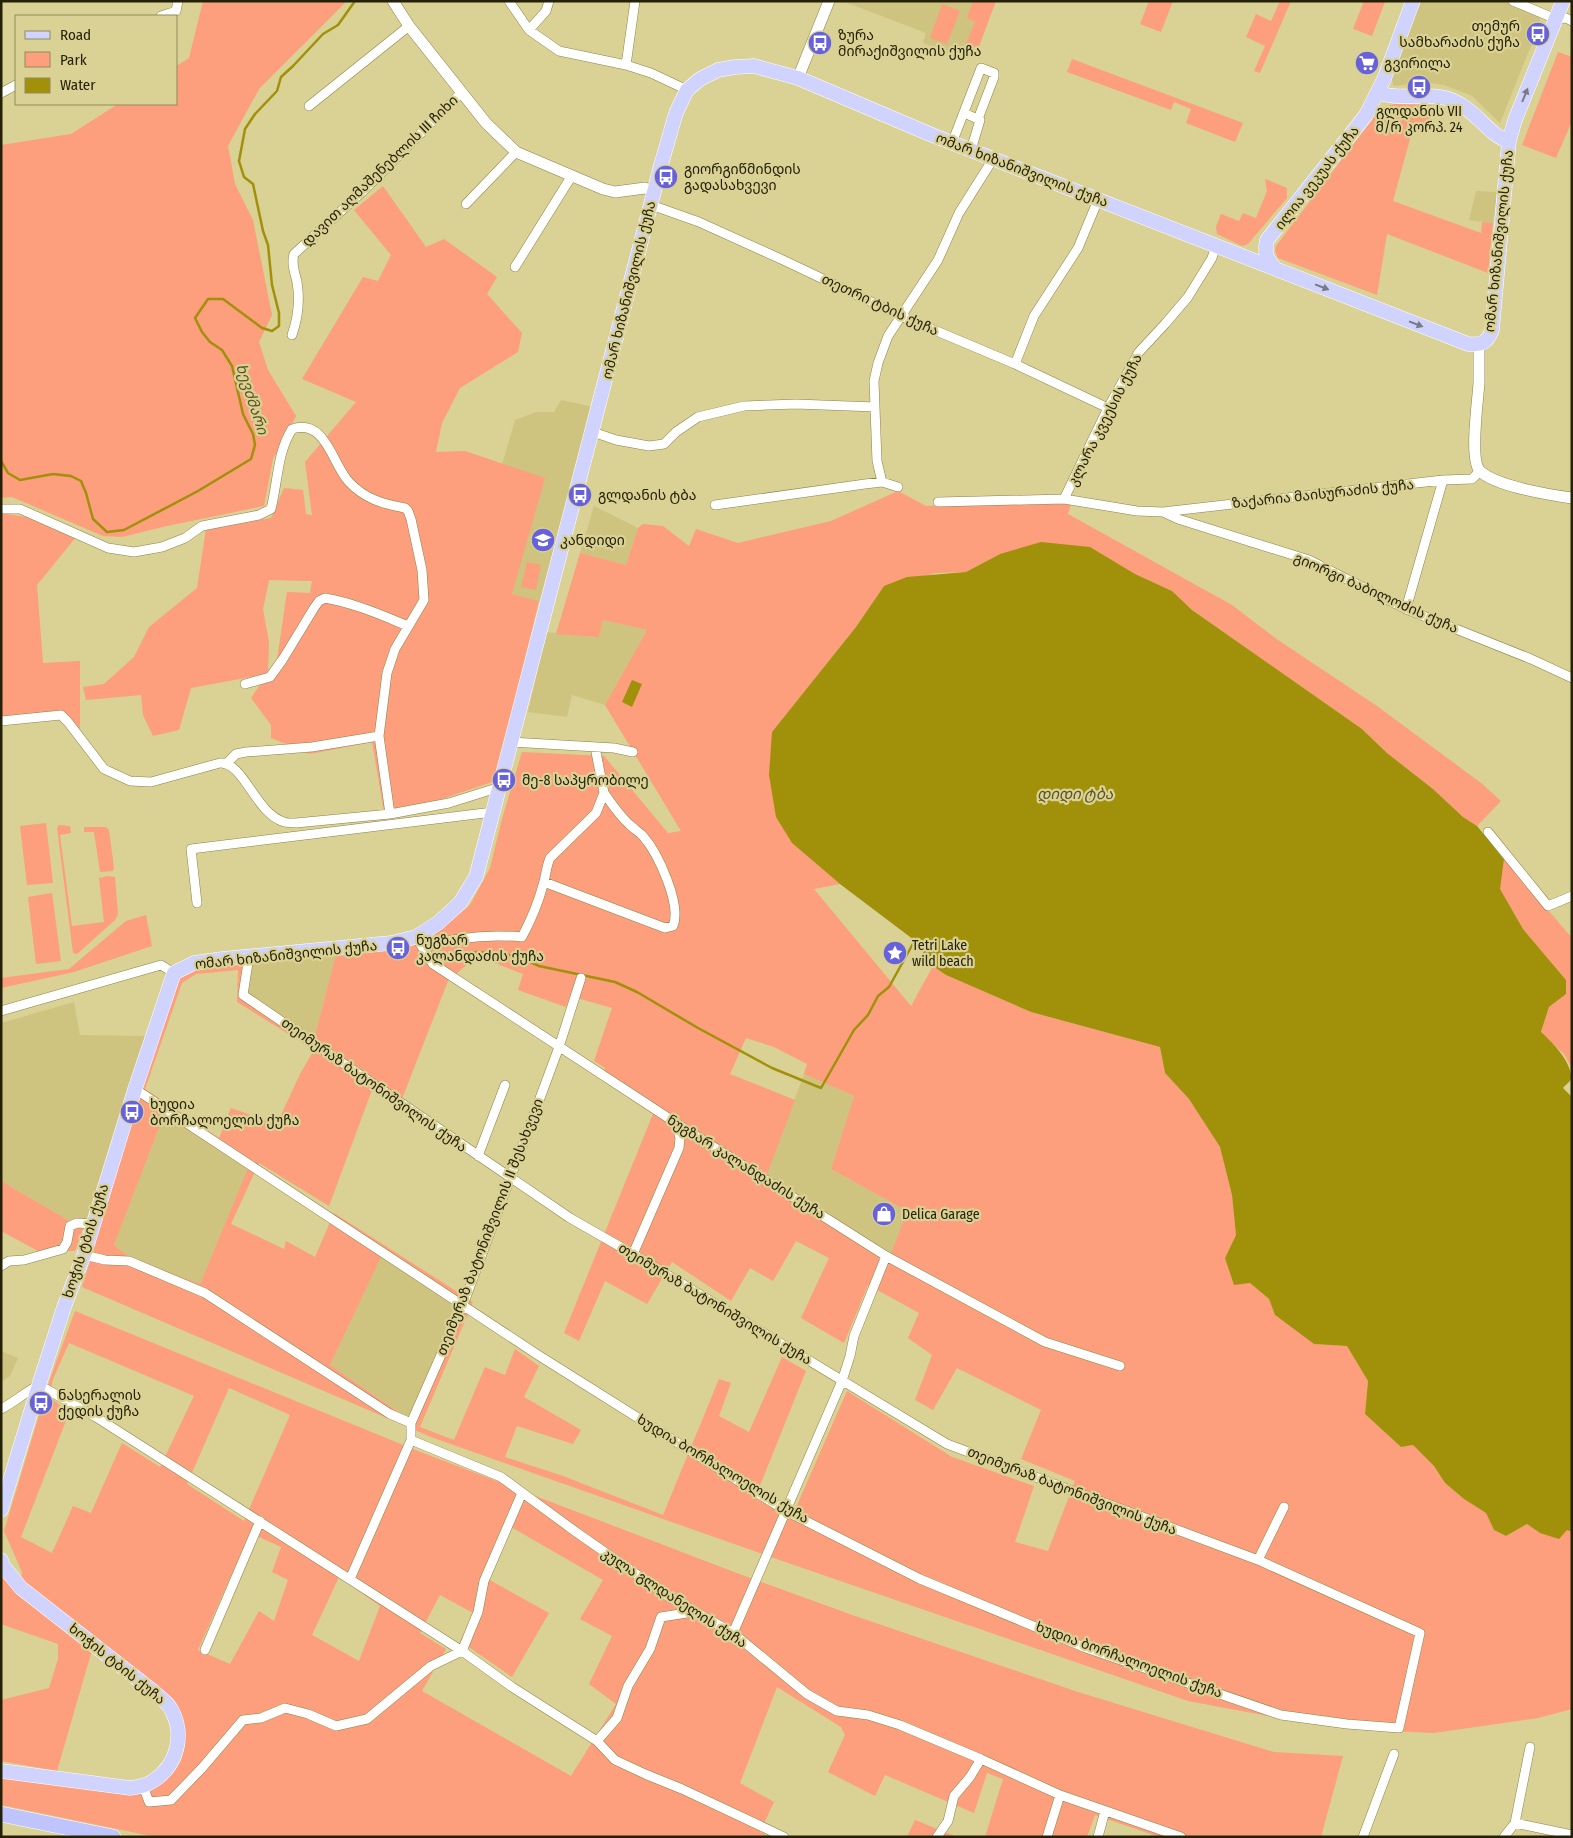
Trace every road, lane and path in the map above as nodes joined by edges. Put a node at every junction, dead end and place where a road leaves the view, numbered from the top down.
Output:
1 (178, 1) edge
2 (394, 1) edge
3 (509, 1) edge
4 (549, 1) edge
5 (635, 1) edge
6 (829, 1) edge
7 (1413, 1) edge
8 (1512, 1) edge
9 (1563, 1) edge
10 (164, 15) edge
11 (1556, 19) junction
12 (1572, 21) edge
13 (409, 26) junction
14 (529, 30) junction
15 (626, 65) junction
16 (798, 78) junction
17 (15, 86) edge
18 (687, 90) junction
19 (1378, 92) junction
20 (1, 93) edge
21 (461, 93) junction
22 (309, 106) dead end
23 (964, 113) junction
24 (978, 119) junction
25 (1509, 142) junction
26 (952, 143) junction
27 (971, 150) junction
28 (516, 152) junction
29 (994, 159) junction
30 (571, 177) junction
31 (654, 192) junction
32 (1098, 200) junction
33 (466, 204) dead end
34 (651, 206) junction
35 (1267, 240) junction
36 (1216, 245) junction
37 (1239, 255) junction
38 (516, 267) dead end
39 (1276, 269) junction
40 (901, 316) junction
41 (292, 335) dead end
42 (1480, 345) junction
43 (1015, 364) junction
44 (875, 407) junction
45 (1108, 408) junction
46 (593, 432) junction
47 (1480, 471) junction
48 (1443, 480) junction
49 (882, 482) junction
50 (898, 487) dead end
51 (1572, 498) edge
52 (1064, 499) junction
53 (938, 502) dead end
54 (715, 505) dead end
55 (1, 509) edge
56 (1163, 512) junction
57 (1406, 609) junction
58 (408, 626) junction
59 (1572, 678) edge
60 (245, 684) dead end
61 (1, 721) edge
62 (379, 736) junction
63 (512, 742) junction
64 (595, 747) junction
65 (633, 752) dead end
66 (227, 763) junction
67 (500, 787) junction
68 (604, 793) junction
69 (493, 812) junction
70 (390, 814) junction
71 (1488, 832) dead end
72 (544, 882) junction
73 (1572, 896) edge
74 (197, 903) dead end
75 (419, 942) junction
76 (249, 956) junction
77 (174, 973) junction
78 (581, 978) dead end
79 (1, 1011) edge
80 (559, 1047) junction
81 (505, 1085) dead end
82 (135, 1089) junction
83 (676, 1123) junction
84 (478, 1156) junction
85 (510, 1178) junction
86 (93, 1224) junction
87 (633, 1254) junction
88 (84, 1255) junction
89 (886, 1256) junction
90 (1, 1266) edge
91 (463, 1305) junction
92 (1120, 1366) dead end
93 (842, 1381) junction
94 (39, 1385) junction
95 (1, 1409) edge
96 (411, 1423) junction
97 (411, 1440) junction
98 (522, 1493) junction
99 (1284, 1508) dead end
100 (1, 1510) edge
101 (786, 1511) junction
102 (260, 1521) junction
103 (1, 1560) edge
104 (1258, 1560) junction
105 (350, 1578) junction
106 (693, 1612) junction
107 (733, 1633) junction
108 (205, 1650) dead end
109 (462, 1651) junction
110 (1399, 1728) joint
111 (597, 1741) junction
112 (1530, 1747) dead end
113 (1394, 1754) dead end
114 (981, 1758) junction
115 (1, 1771) edge
116 (143, 1786) junction
117 (1060, 1795) junction
118 (1105, 1811) junction
119 (1, 1814) edge
120 (1515, 1823) junction
121 (1163, 1834) edge
122 (1572, 1835) edge
123 (113, 1837) edge
124 (784, 1837) edge
125 (937, 1837) edge
126 (1047, 1837) edge
127 (1098, 1837) edge
128 (1180, 1837) edge
129 (1362, 1837) edge
130 (1504, 1837) edge

1 - 10 street
2 - 13 street
3 - 14 street
4 - 14 street
5 - 15 street
6 - 16 street
7 - 19 main road, ილია ვეკუას ქუჩა
8 - 11 street
9 - 11 main road, ომარ ხიზანიშვილის ქუჩა
11 - 12 street
25 -> 11 main road, ომარ ხიზანიშვილის ქუჩა
13 - 21 street
13 - 22 street
14 - 15 street
15 - 18 street
16 - 18 main road, ომარ ხიზანიშვილის ქუჩა
16 - 26 main road, ომარ ხიზანიშვილის ქუჩა
17 - 20 street
18 - 31 main road, ომარ ხიზანიშვილის ქუჩა
19 - 25 main road
19 - 35 main road, ილია ვეკუას ქუჩა
21 - 28 street
21 - 41 street, დავით აღმაშენებლის III ჩიხი
23 - 24 street
23 - 24 street
23 - 26 street
24 - 27 street
25 - 42 main road, ომარ ხიზანიშვილის ქუჩა
26 - 27 main road, ომარ ხიზანიშვილის ქუჩა
27 - 29 main road, ომარ ხიზანიშვილის ქუჩა
28 - 30 street
28 - 33 street
29 - 32 main road, ომარ ხიზანიშვილის ქუჩა
29 - 40 street
30 - 31 street
30 - 38 street
31 - 34 main road, ომარ ხიზანიშვილის ქუჩა
32 - 36 main road, ომარ ხიზანიშვილის ქუჩა
32 - 43 street
34 - 40 street, თეთრი ტბის ქუჩა
34 - 46 main road, ომარ ხიზანიშვილის ქუჩა
35 - 37 main road
35 - 39 main road, ილია ვეკუას ქუჩა
36 - 37 main road, ომარ ხიზანიშვილის ქუჩა
36 - 45 street, კლარა კვეესის ქუჩა
37 - 39 main road, ომარ ხიზანიშვილის ქუჩა
39 -> 42 main road, ომარ ხიზანიშვილის ქუჩა
40 - 43 street, თეთრი ტბის ქუჩა
40 - 44 street
42 - 47 street
43 - 45 street, თეთრი ტბის ქუჩა
44 - 46 street
44 - 49 street
45 - 52 street, კლარა კვეესის ქუჩა
46 - 63 main road, ომარ ხიზანიშვილის ქუჩა
47 - 48 street, ზაქარია მაისურაძის ქუჩა
47 - 51 street
48 - 56 street, ზაქარია მაისურაძის ქუჩა
48 - 57 street
49 - 50 street
49 - 54 street
52 - 53 street, გიორგი ბაბილოძის ქუჩა
52 - 56 street, გიორგი ბაბილოძის ქუჩა
55 - 58 street
56 - 57 street, გიორგი ბაბილოძის ქუჩა
57 - 59 street, გიორგი ბაბილოძის ქუჩა
58 - 60 street
58 - 62 street
61 - 66 street
62 - 66 street
62 - 70 street
63 - 64 street
63 - 67 main road, ომარ ხიზანიშვილის ქუჩა
64 - 65 street
64 - 68 street
66 - 70 street
67 - 69 main road, ომარ ხიზანიშვილის ქუჩა
67 - 70 street
68 - 72 street
68 - 72 street
69 - 74 street
69 - 75 main road, ომარ ხიზანიშვილის ქუჩა
71 - 73 street
72 - 75 street
75 - 76 main road, ომარ ხიზანიშვილის ქუჩა
75 - 80 street, ნუგზარ კალანდაძის ქუჩა
76 - 77 main road, ომარ ხიზანიშვილის ქუჩა
76 - 84 street, თეიმურაზ ბატონიშვილის ქუჩა
77 - 79 street
77 - 82 main road, ხოჭის ტბის ქუჩა
78 - 80 street, თეიმურაზ ბატონიშვილის II შესახვევი
80 - 83 street, ნუგზარ კალანდაძის ქუჩა
80 - 85 street, თეიმურაზ ბატონიშვილის II შესახვევი
81 - 84 street
82 - 86 main road, ხოჭის ტბის ქუჩა
82 - 91 street, ხუდია ბორჩალოელის ქუჩა
83 - 87 street
83 - 89 street, ნუგზარ კალანდაძის ქუჩა
84 - 85 street, თეიმურაზ ბატონიშვილის ქუჩა
85 - 87 street, თეიმურაზ ბატონიშვილის ქუჩა
85 - 91 street, თეიმურაზ ბატონიშვილის II შესახვევი
86 - 88 main road, ხოჭის ტბის ქუჩა
86 - 90 street
87 - 93 street, თეიმურაზ ბატონიშვილის ქუჩა
88 - 94 main road, ხოჭის ტბის ქუჩა
88 - 96 street
89 - 92 street, ნუგზარ კალანდაძის ქუჩა
89 - 93 street
91 - 96 street, თეიმურაზ ბატონიშვილის II შესახვევი
91 - 101 street, ხუდია ბორჩალოელის ქუჩა
93 - 101 street
93 - 104 street, თეიმურაზ ბატონიშვილის ქუჩა
94 - 95 street
94 - 100 main road, ხოჭის ტბის ქუჩა
94 - 102 street
96 - 97 street
97 - 98 street, კულა გლდანელის ქუჩა
97 - 105 street
98 - 106 street, კულა გლდანელის ქუჩა
98 - 109 street
99 - 104 street
101 - 107 street
101 - 110 street, ხუდია ბორჩალოელის ქუჩა
102 - 105 street
102 - 108 street
103 - 116 main road, ხოჭის ტბის ქუჩა
104 - 110 street, თეიმურაზ ბატონიშვილის ქუჩა
105 - 109 street
106 - 107 street, კულა გლდანელის ქუჩა
106 - 111 street
107 - 114 street, კულა გლდანელის ქუჩა
109 - 111 street
109 - 116 street
111 - 124 street
112 - 120 street
113 - 129 street
114 - 117 street, კულა გლდანელის ქუჩა
114 - 125 street
115 - 116 main road
117 - 118 street, კულა გლდანელის ქუჩა
117 - 126 street
118 - 121 street, კულა გლდანელის ქუჩა
118 - 127 street
119 - 123 highway
120 - 122 street
120 - 130 street
121 - 128 street, კულა გლდანელის ქუჩა

